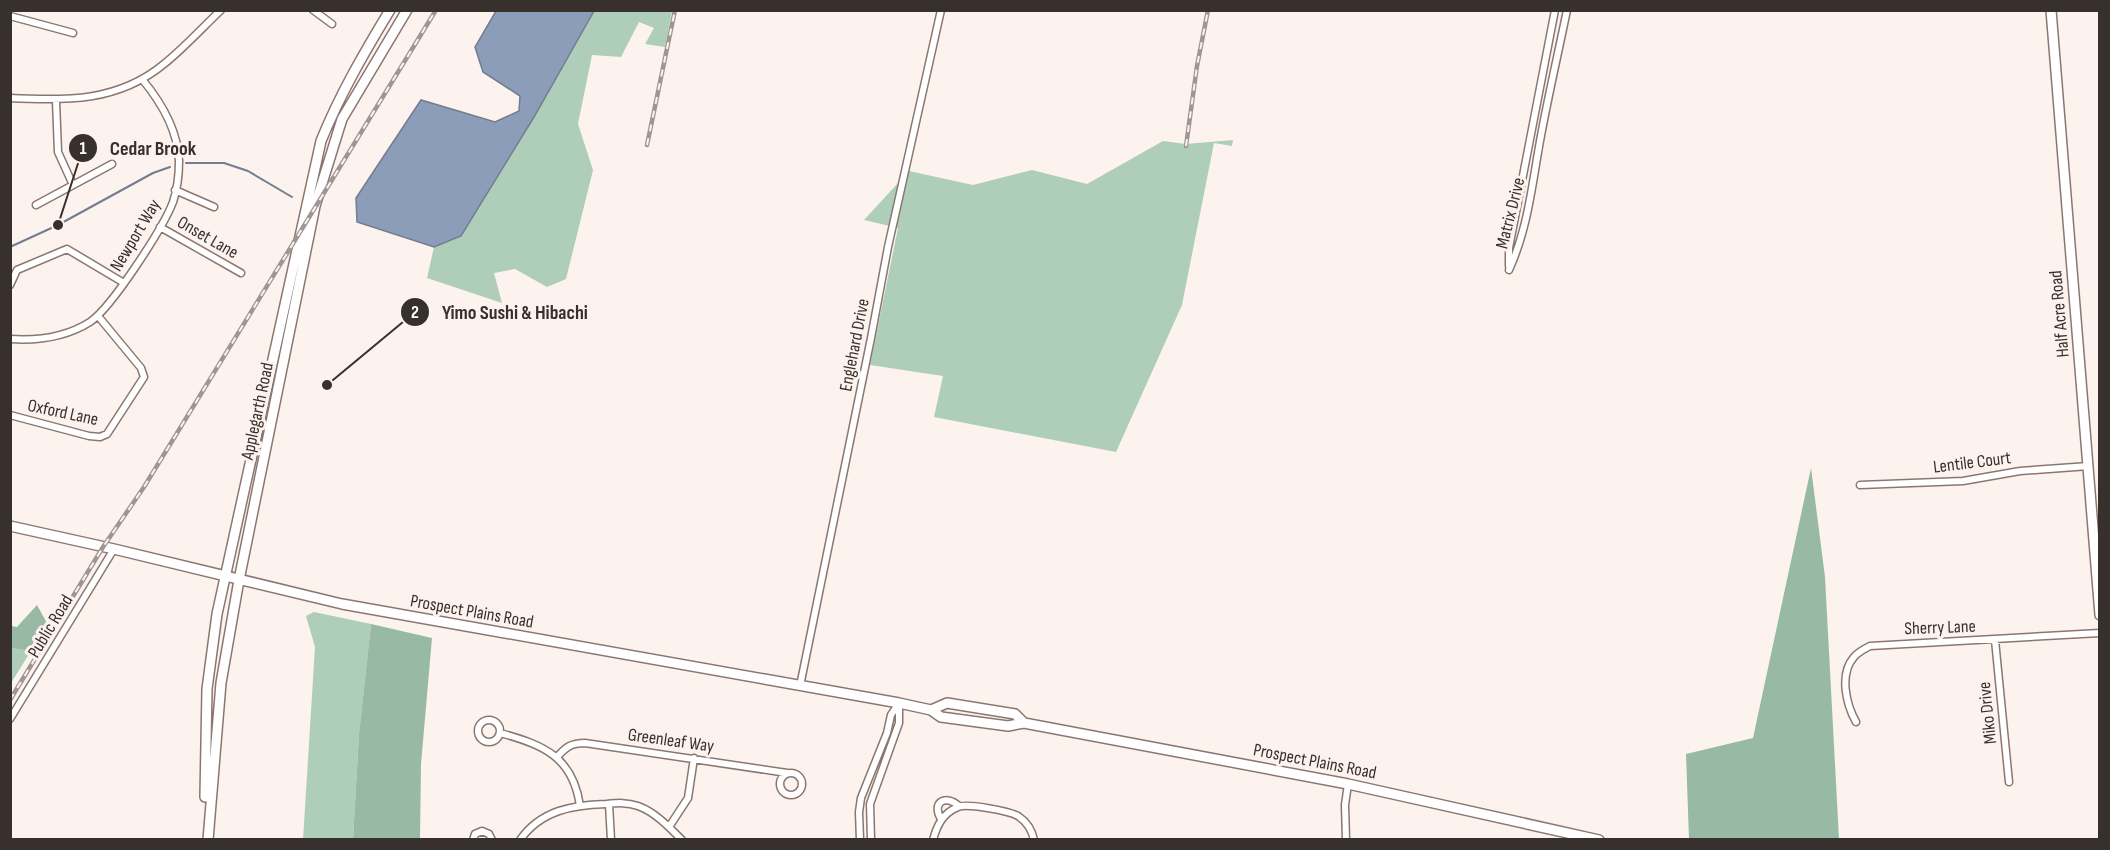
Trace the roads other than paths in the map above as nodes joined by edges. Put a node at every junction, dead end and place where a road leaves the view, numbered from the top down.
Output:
1 (221, 10) edge
2 (314, 10) edge
3 (390, 10) edge
4 (407, 10) edge
5 (941, 10) edge
6 (1555, 10) edge
7 (1567, 10) edge
8 (2051, 10) edge
9 (10, 16) edge
10 (332, 24) dead end
11 (73, 33) dead end
12 (142, 79) junction
13 (10, 98) edge
14 (56, 101) junction
15 (112, 164) dead end
16 (73, 185) junction
17 (175, 190) junction
18 (36, 205) dead end
19 (214, 207) dead end
20 (160, 227) junction
21 (241, 273) dead end
22 (124, 283) junction
23 (10, 285) edge
24 (98, 316) junction
25 (10, 339) edge
26 (10, 415) edge
27 (2089, 466) junction
28 (1860, 485) dead end
29 (10, 526) edge
30 (114, 549) junction
31 (226, 577) junction
32 (239, 580) junction
33 (2100, 615) edge
34 (2100, 633) edge
35 (1995, 640) junction
36 (801, 686) junction
37 (899, 704) junction
38 (931, 710) junction
39 (10, 719) edge
40 (1856, 722) dead end
41 (1023, 723) junction
42 (500, 733) dead end
43 (557, 757) junction
44 (694, 758) junction
45 (787, 773) dead end
46 (2009, 782) dead end
47 (1348, 784) junction
48 (609, 804) junction
49 (580, 806) junction
50 (959, 806) junction
51 (941, 819) junction
52 (669, 827) junction
53 (206, 840) edge
54 (473, 840) edge
55 (492, 840) edge
56 (520, 840) edge
57 (611, 840) edge
58 (682, 840) edge
59 (860, 840) edge
60 (871, 840) edge
61 (933, 840) edge
62 (1034, 840) edge
63 (1346, 840) edge
64 (1599, 840) edge

1 - 12 street
2 - 10 street
3 - 31 street, Applegarth Road
4 - 32 street, Applegarth Road
5 - 36 street, Englehard Drive
6 - 7 street, Matrix Drive
8 - 27 street, Half Acre Road
9 - 11 street
12 - 14 street
12 - 17 street, Newport Way
13 - 14 street
14 - 16 street
15 - 16 street
16 - 18 street
17 - 19 street, Onset Lane
17 - 20 street, Newport Way
20 - 21 street, Onset Lane
20 - 22 street, Newport Way
22 - 23 street
22 - 24 street, Newport Way
24 - 25 street, Newport Way
24 - 26 street, Oxford Lane
27 - 28 street, Lentile Court
27 - 33 street, Half Acre Road
29 - 30 street, Prospect Plains Road
30 - 31 street, Prospect Plains Road
30 - 39 street, Public Road
31 - 32 street, Prospect Plains Road
31 - 53 street, Applegarth Road
32 - 36 street, Prospect Plains Road
32 - 53 street, Applegarth Road
34 - 35 street, Sherry Lane
35 - 40 street, Sherry Lane
35 - 46 street, Miko Drive
36 - 37 street, Prospect Plains Road
37 - 38 street, Prospect Plains Road
37 - 59 street
37 - 60 street
38 - 41 street, Prospect Plains Road
38 - 41 street, Prospect Plains Road
41 - 47 street, Prospect Plains Road
42 - 43 street
43 - 44 street, Greenleaf Way
43 - 49 street
44 - 45 street, Greenleaf Way
44 - 52 street
47 - 63 street
47 - 64 street, Prospect Plains Road
48 - 49 street
48 - 52 street
48 - 57 street
49 - 56 street
50 - 51 street
50 - 51 street
50 - 62 street
51 - 61 street
52 - 58 street
54 - 55 street

